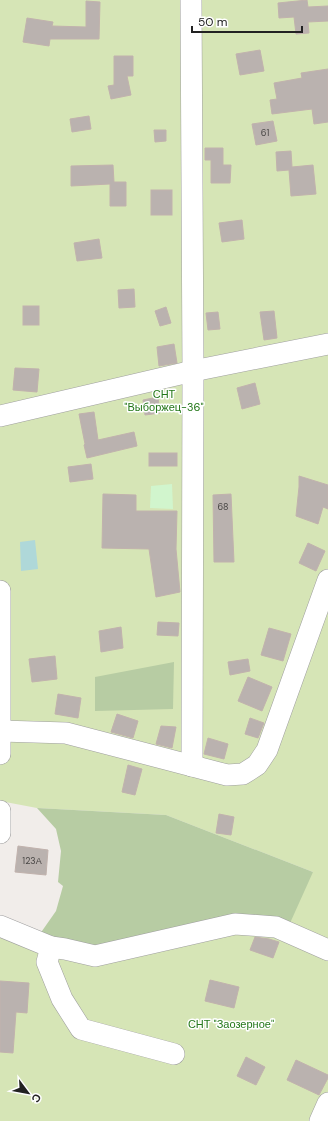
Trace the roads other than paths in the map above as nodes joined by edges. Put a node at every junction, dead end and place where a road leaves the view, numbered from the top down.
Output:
1 (191, 0) edge
2 (328, 344) edge
3 (193, 371) junction
4 (0, 416) edge
5 (328, 580) edge
6 (0, 591) edge
7 (1, 731) junction
8 (0, 754) edge
9 (192, 766) junction
10 (0, 812) edge
11 (0, 833) edge
12 (0, 926) edge
13 (51, 947) junction
14 (328, 950) edge
15 (174, 1054) dead end
16 (328, 1103) edge
17 (320, 1121) edge

1 - 3 street
2 - 3 street
3 - 4 street
3 - 9 street
5 - 9 street
6 - 7 street
7 - 8 street
7 - 9 street
10 - 11 street
12 - 13 street
13 - 14 street
13 - 15 street
16 - 17 street

